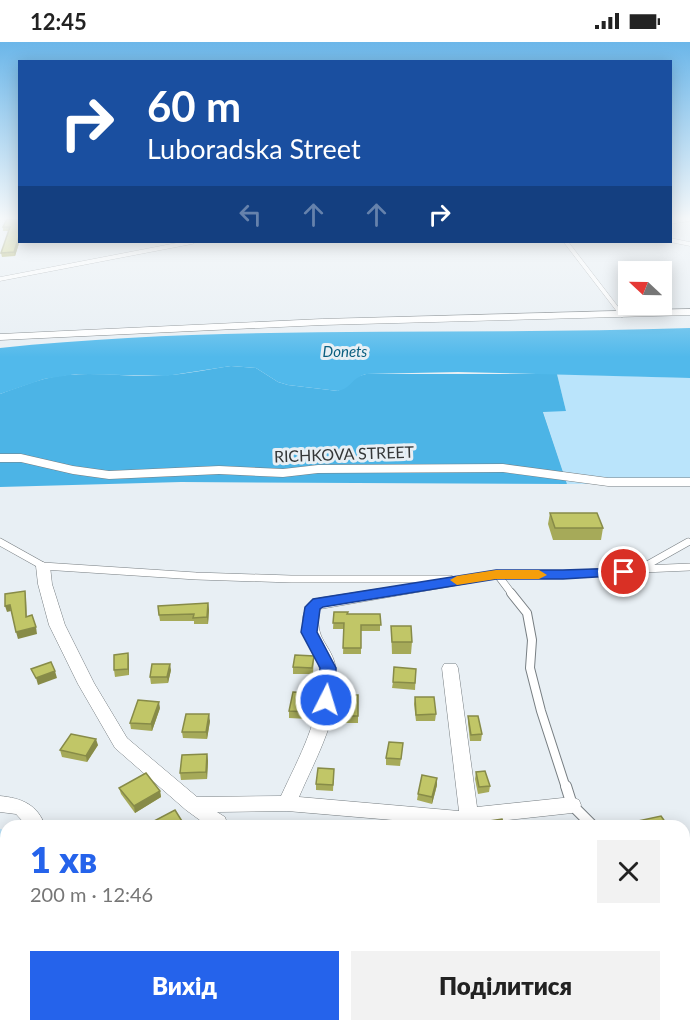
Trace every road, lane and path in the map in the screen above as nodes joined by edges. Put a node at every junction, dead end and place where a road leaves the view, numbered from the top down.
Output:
1 (75, 265) edge
2 (583, 265) edge
3 (0, 279) edge
4 (618, 311) edge
5 (690, 312) edge
6 (672, 313) edge
7 (621, 315) edge
8 (0, 337) edge
9 (0, 458) edge
10 (690, 482) edge
11 (0, 542) edge
12 (687, 542) dead end
13 (43, 566) junction
14 (690, 567) edge
15 (640, 569) junction
16 (496, 574) junction
17 (470, 579) junction
18 (450, 668) dead end
19 (287, 803) junction
20 (0, 804) edge
21 (573, 804) junction
22 (193, 805) junction
23 (34, 820) edge
24 (214, 820) edge
25 (464, 820) edge
26 (588, 820) edge

1 - 3 lane
2 - 4 lane
5 - 6 street
7 - 8 street
9 - 10 street, RICHKOVA STREET
11 - 13 lane
12 - 15 lane
13 - 17 lane
13 - 22 street
14 - 15 lane
15 - 16 lane
16 - 17 lane
16 - 21 lane
17 - 19 street
18 - 25 street
19 - 22 street
19 - 25 street
20 - 23 street
21 - 25 street
21 - 26 lane
22 - 24 street

